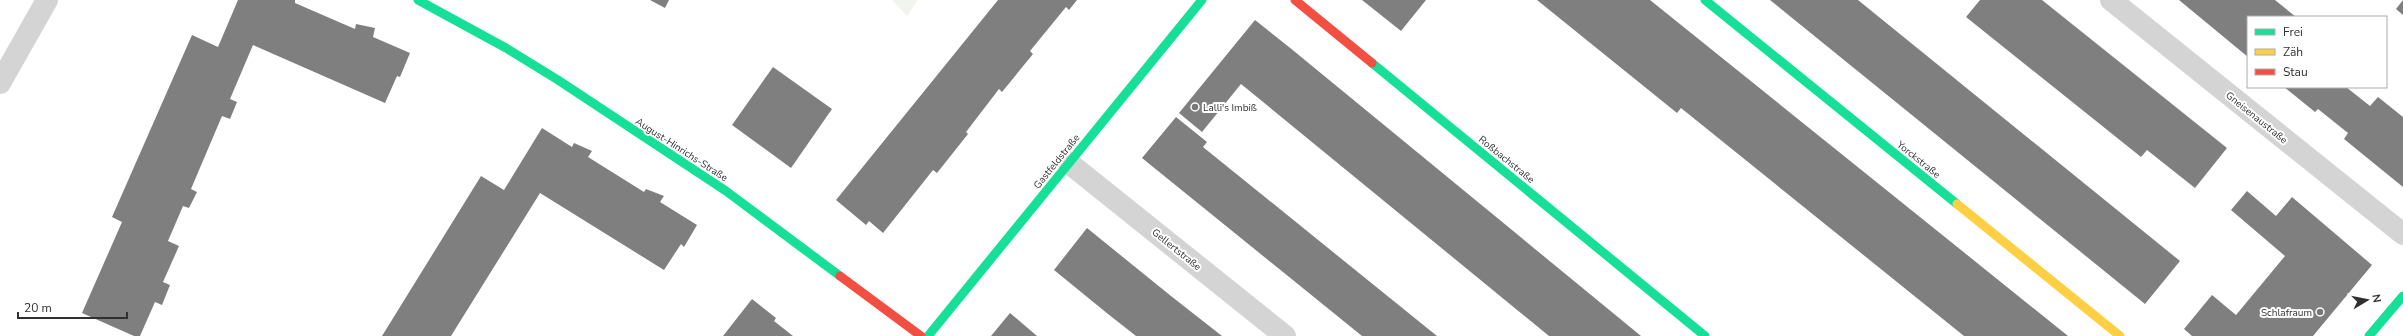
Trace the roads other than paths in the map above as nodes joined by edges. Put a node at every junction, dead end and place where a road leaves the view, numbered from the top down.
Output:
1 (47, 0) edge
2 (418, 0) edge
3 (1202, 0) edge
4 (1295, 0) edge
5 (1705, 0) edge
6 (2112, 0) edge
7 (0, 83) edge
8 (1069, 162) junction
9 (2403, 234) edge
10 (2403, 296) edge
11 (921, 336) edge
12 (928, 336) edge
13 (1285, 336) edge
14 (1705, 336) edge
15 (2120, 336) edge
16 (2369, 336) edge

1 - 7 street
2 - 11 street, August-Hinrichs-Straße
3 - 8 street, Gastfeldstraße
4 - 14 street, Roßbachstraße
5 - 15 street, Yorckstraße
6 - 9 street, Gneisenaustraße
8 - 12 street, Gastfeldstraße
8 - 13 street, Gellertstraße
10 - 16 street

